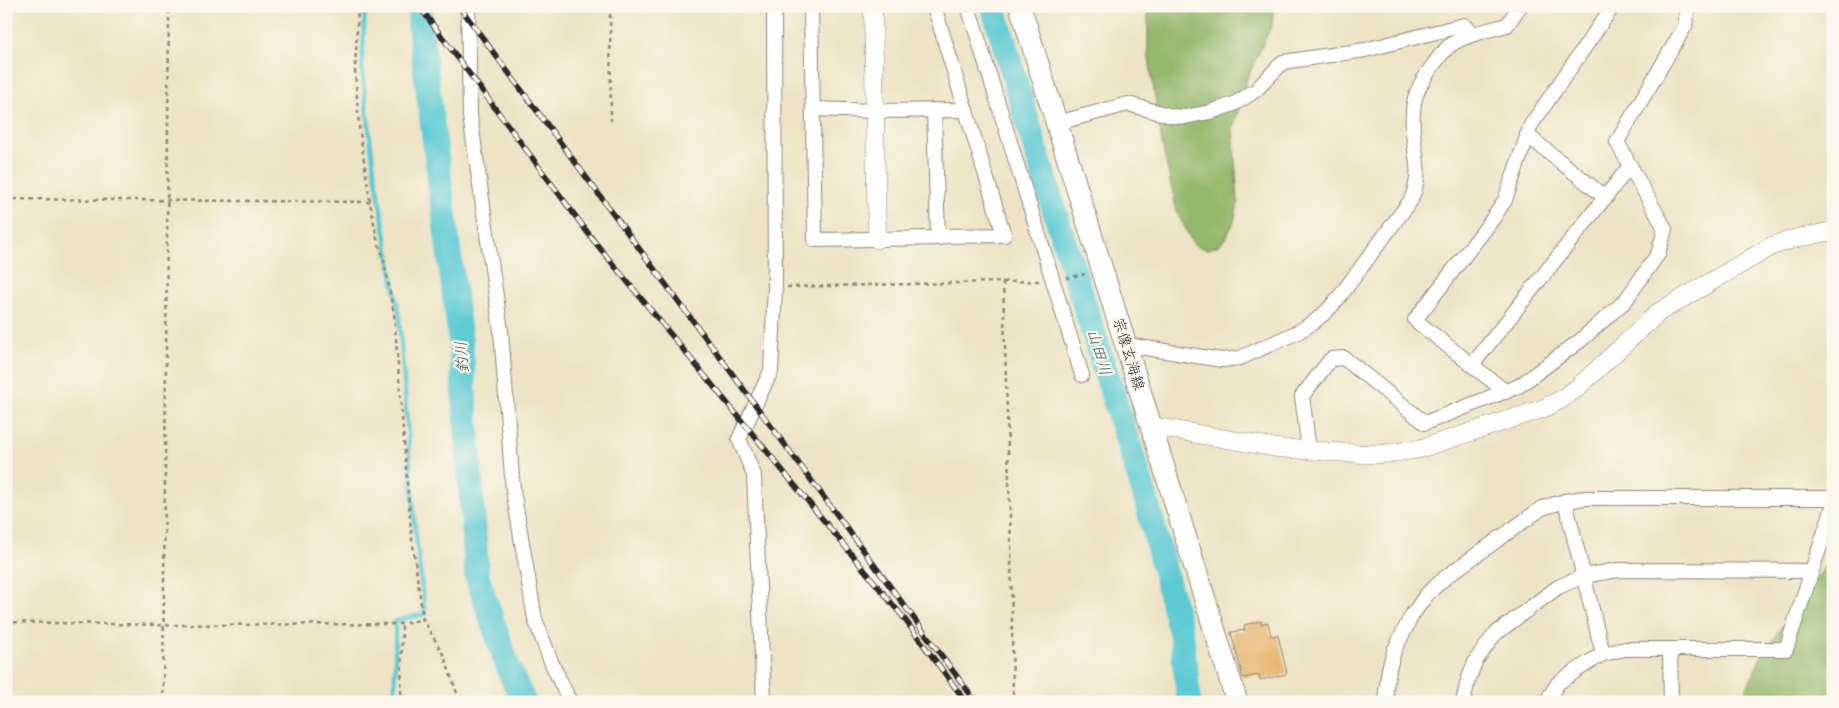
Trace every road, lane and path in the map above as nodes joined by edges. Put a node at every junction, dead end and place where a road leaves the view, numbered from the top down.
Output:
1 (169, 6) edge
2 (358, 6) edge
3 (468, 6) edge
4 (610, 6) edge
5 (774, 6) edge
6 (811, 6) edge
7 (873, 6) edge
8 (934, 6) edge
9 (968, 6) edge
10 (1020, 6) edge
11 (1520, 6) edge
12 (1612, 6) edge
13 (1686, 6) edge
14 (1474, 34) junction
15 (813, 109) junction
16 (934, 110) junction
17 (966, 110) junction
18 (875, 111) junction
19 (611, 121) dead end
20 (1057, 123) junction
21 (1527, 135) junction
22 (1630, 166) junction
23 (1606, 198) junction
24 (6, 199) edge
25 (169, 200) junction
26 (370, 202) junction
27 (1833, 231) edge
28 (938, 238) junction
29 (877, 239) junction
30 (1103, 270) junction
31 (1054, 281) junction
32 (1003, 282) junction
33 (775, 287) junction
34 (1127, 345) junction
35 (1472, 365) junction
36 (1082, 375) dead end
37 (1506, 392) junction
38 (1152, 426) junction
39 (1309, 450) junction
40 (1833, 498) edge
41 (1565, 501) junction
42 (1833, 506) edge
43 (1812, 571) junction
44 (1584, 576) junction
45 (423, 619) junction
46 (6, 622) edge
47 (164, 624) junction
48 (402, 624) junction
49 (1670, 650) junction
50 (1603, 654) junction
51 (163, 702) edge
52 (401, 702) edge
53 (460, 702) edge
54 (570, 702) edge
55 (764, 702) edge
56 (1014, 702) edge
57 (1237, 702) edge
58 (1387, 702) edge
59 (1463, 702) edge
60 (1546, 702) edge
61 (1671, 702) edge

1 - 25 path
2 - 26 path
3 - 54 street
4 - 19 path
5 - 33 street
6 - 15 street
7 - 18 street
8 - 17 street
9 - 31 street
10 - 20 main road, 宗像玄海線
11 - 14 street
12 - 21 street
13 - 22 street
14 - 20 street
14 - 34 street
15 - 18 street
15 - 29 street
16 - 17 street
16 - 18 street
16 - 28 street
17 - 28 street
18 - 29 street
20 - 30 main road, 宗像玄海線
21 - 23 street
21 - 35 street
22 - 23 street
22 - 37 street
23 - 35 street
24 - 25 path
25 - 26 path
25 - 47 path
26 - 45 path
27 - 39 street
28 - 29 street
30 - 31 path
30 - 34 main road, 宗像玄海線
31 - 32 path
31 - 36 street
32 - 33 path
32 - 56 path
33 - 55 street
34 - 38 main road, 宗像玄海線
35 - 37 street
37 - 39 street
38 - 39 street
38 - 57 main road, 宗像玄海線
40 - 41 street
41 - 44 street
41 - 58 street
42 - 43 street
43 - 44 street
43 - 49 street
44 - 50 street
44 - 59 street
45 - 48 path
45 - 53 path
46 - 47 path
47 - 48 path
47 - 51 path
48 - 52 path
49 - 50 street
49 - 61 street
50 - 60 street

